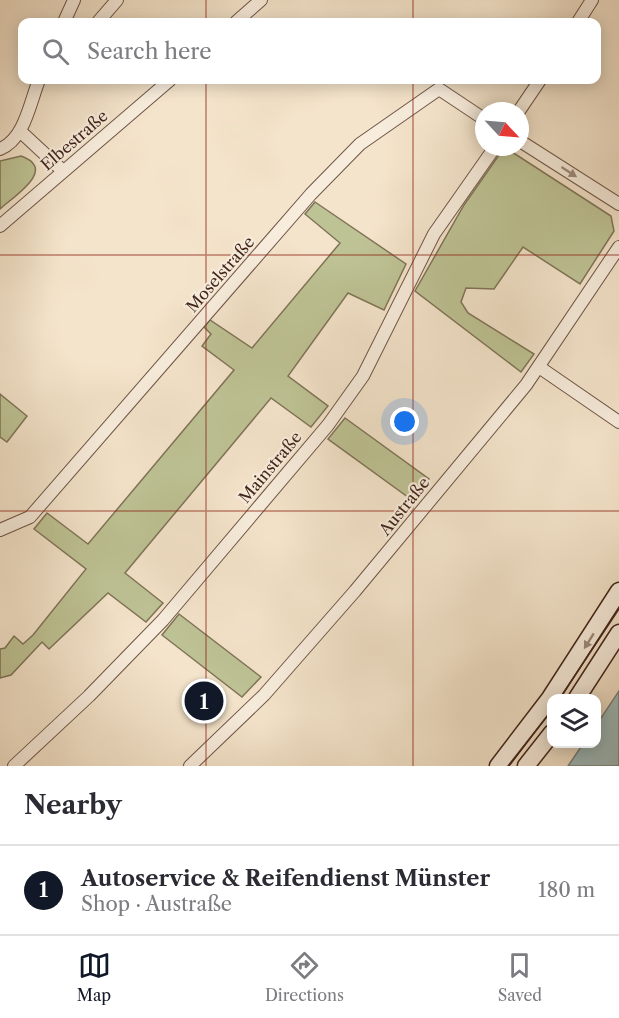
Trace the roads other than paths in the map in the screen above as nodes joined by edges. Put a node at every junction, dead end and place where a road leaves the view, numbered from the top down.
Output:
1 (74, 0) edge
2 (117, 0) edge
3 (261, 0) edge
4 (592, 0) edge
5 (66, 18) edge
6 (101, 18) edge
7 (241, 18) edge
8 (581, 18) edge
9 (38, 84) edge
10 (165, 84) edge
11 (537, 84) edge
12 (525, 102) edge
13 (475, 113) edge
14 (20, 131) junction
15 (529, 147) edge
16 (0, 149) edge
17 (489, 156) edge
18 (63, 171) junction
19 (619, 204) edge
20 (0, 226) edge
21 (619, 247) edge
22 (539, 367) junction
23 (619, 422) edge
24 (0, 530) edge
25 (619, 591) edge
26 (619, 633) edge
27 (580, 694) edge
28 (547, 739) edge
29 (14, 766) edge
30 (190, 766) edge
31 (498, 766) edge
32 (526, 766) edge

1 - 5 street
2 - 6 street
3 - 7 street
4 - 8 street
9 - 14 street
10 - 18 street, Elbestraße
11 - 12 street
13 - 24 street, Moselstraße
14 - 16 street
14 - 18 street
15 -> 19 street
17 - 29 street, Mainstraße
18 - 20 street, Elbestraße
21 - 22 street, Austraße
22 - 23 street
22 - 30 street, Austraße
25 -> 31 main road
26 - 27 main road
28 - 32 main road

